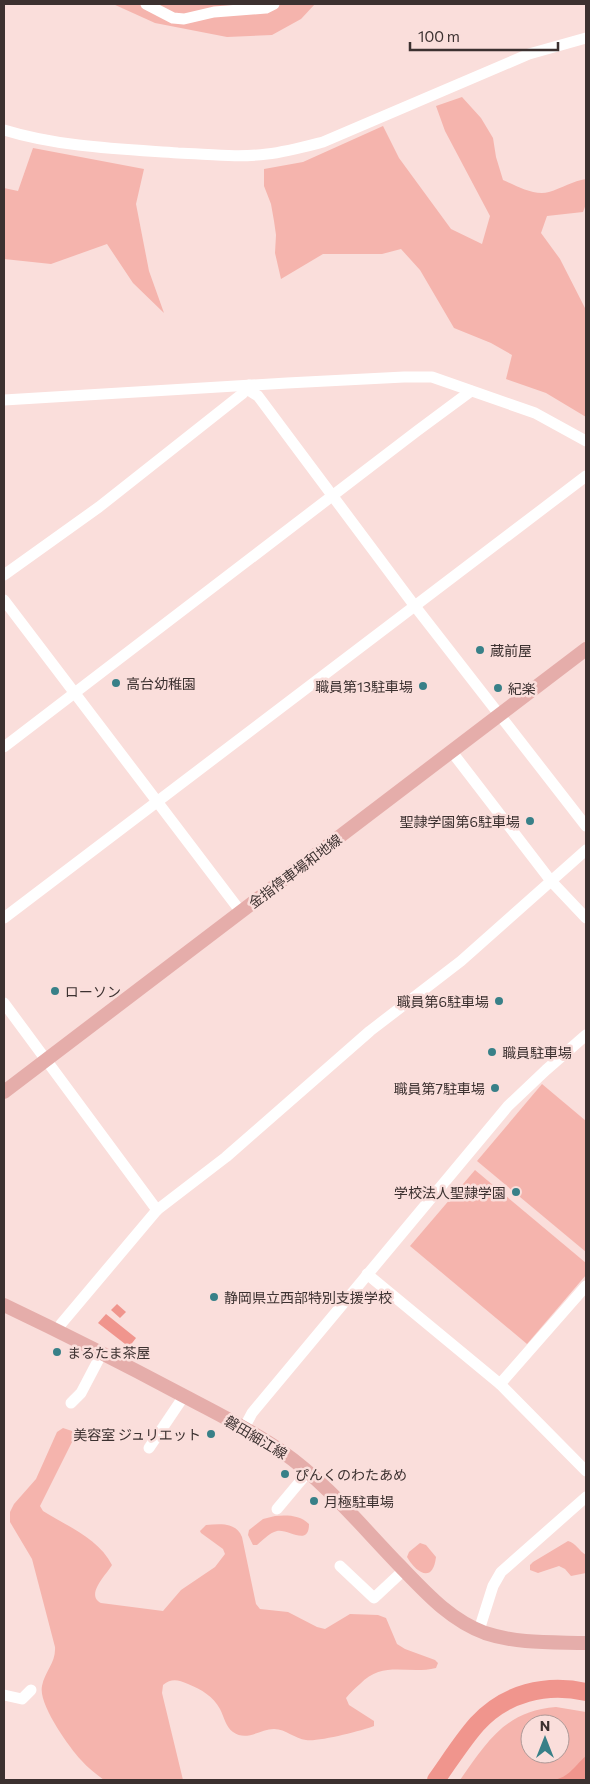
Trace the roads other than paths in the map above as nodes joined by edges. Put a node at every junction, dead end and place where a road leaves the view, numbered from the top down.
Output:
1 (146, 4) edge
2 (274, 4) edge
3 (586, 38) edge
4 (4, 130) edge
5 (249, 385) junction
6 (471, 391) junction
7 (4, 400) edge
8 (586, 440) edge
9 (586, 476) edge
10 (333, 496) junction
11 (4, 575) edge
12 (4, 600) edge
13 (414, 605) junction
14 (586, 649) edge
15 (74, 694) junction
16 (500, 715) junction
17 (4, 747) edge
18 (452, 752) junction
19 (156, 802) junction
20 (586, 826) edge
21 (586, 850) edge
22 (551, 881) junction
23 (241, 912) junction
24 (4, 918) edge
25 (586, 918) edge
26 (4, 1003) edge
27 (586, 1034) edge
28 (47, 1060) junction
29 (4, 1092) edge
30 (157, 1210) junction
31 (367, 1274) junction
32 (586, 1286) edge
33 (4, 1305) edge
34 (58, 1331) junction
35 (102, 1353) junction
36 (500, 1384) junction
37 (184, 1396) junction
38 (71, 1403) dead end
39 (244, 1428) junction
40 (149, 1448) dead end
41 (586, 1471) edge
42 (308, 1472) junction
43 (586, 1496) edge
44 (277, 1509) dead end
45 (340, 1566) dead end
46 (404, 1570) junction
47 (479, 1630) junction
48 (586, 1643) edge
49 (31, 1690) dead end
50 (4, 1695) edge

1 - 2 street
3 - 4 street
5 - 6 street
5 - 7 street
5 - 10 street
5 - 11 street
6 - 8 street
6 - 10 street
9 - 13 street
10 - 13 street
10 - 15 street
12 - 15 street
13 - 16 street
13 - 19 street
14 - 16 main road, 金指停車場和地線
15 - 17 street
15 - 19 street
16 - 18 main road, 金指停車場和地線
16 - 20 street
18 - 22 street
18 - 23 main road, 金指停車場和地線
19 - 23 street
19 - 24 street
21 - 22 street
22 - 25 street
22 - 30 street
23 - 28 main road, 金指停車場和地線
26 - 28 street
27 - 31 street
28 - 29 main road, 金指停車場和地線
28 - 30 street
30 - 34 street
31 - 36 street
31 - 39 street
32 - 36 street
33 - 34 main road, 磐田細江線
34 - 35 main road, 磐田細江線
35 - 37 main road, 磐田細江線
35 - 38 street
36 - 41 street
37 - 39 main road, 磐田細江線
37 - 40 street
39 - 42 main road, 磐田細江線
42 - 44 street
42 - 46 main road, 磐田細江線
43 - 47 street
45 - 46 street
46 - 47 main road, 磐田細江線
47 - 48 main road, 磐田細江線
49 - 50 street

